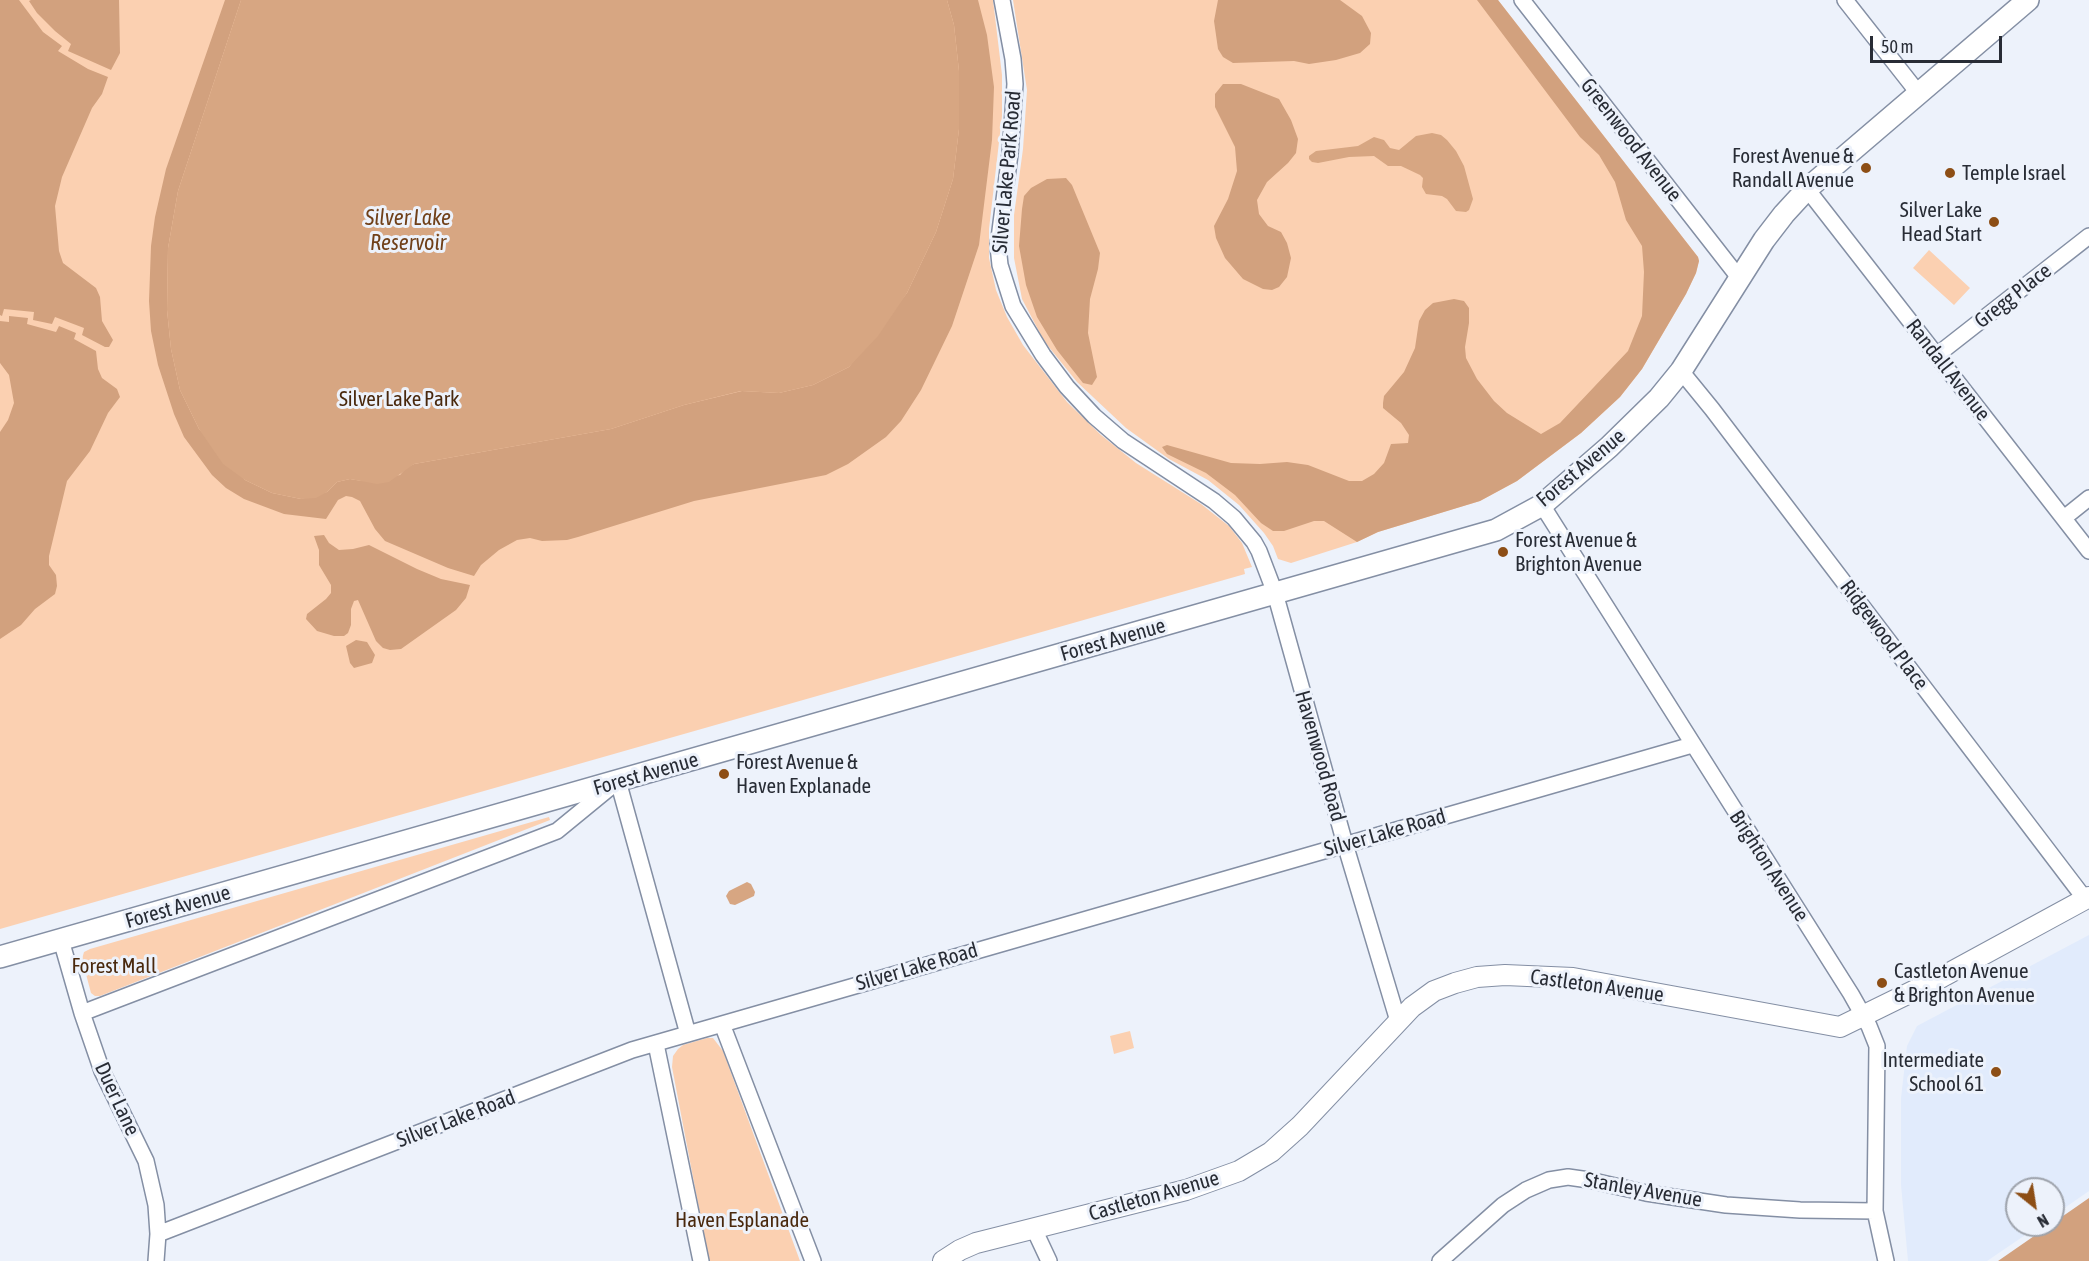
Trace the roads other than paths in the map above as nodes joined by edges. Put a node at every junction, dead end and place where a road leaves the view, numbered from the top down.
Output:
1 (1002, 0) edge
2 (1522, 0) edge
3 (1845, 0) edge
4 (2028, 0) edge
5 (1919, 94) junction
6 (1807, 189) junction
7 (2089, 236) edge
8 (1740, 279) junction
9 (1937, 355) junction
10 (1681, 371) junction
11 (2089, 498) edge
12 (1542, 505) junction
13 (2064, 518) junction
14 (2089, 550) edge
15 (1275, 593) junction
16 (1692, 745) junction
17 (618, 781) junction
18 (1345, 844) junction
19 (2087, 898) edge
20 (61, 940) junction
21 (0, 957) edge
22 (82, 1013) junction
23 (1864, 1016) junction
24 (1398, 1021) junction
25 (722, 1023) junction
26 (688, 1034) junction
27 (656, 1044) junction
28 (1875, 1211) junction
29 (1034, 1229) junction
30 (158, 1234) junction
31 (156, 1261) edge
32 (700, 1261) edge
33 (813, 1261) edge
34 (943, 1261) edge
35 (1049, 1261) edge
36 (1440, 1261) edge
37 (1886, 1261) edge

1 - 15 street, Silver Lake Park Road
2 - 8 street, Greenwood Avenue
3 - 5 street
4 - 5 main road, Forest Avenue
5 - 6 main road, Forest Avenue
6 - 8 main road, Forest Avenue
6 - 9 street, Randall Avenue
7 - 9 street, Gregg Place
8 - 10 main road, Forest Avenue
9 - 13 street, Randall Avenue
10 - 12 main road, Forest Avenue
10 - 19 street, Ridgewood Place
11 - 13 street
12 - 15 main road, Forest Avenue
12 - 16 street, Brighton Avenue
13 - 14 street, Randall Avenue
15 - 17 main road, Forest Avenue
15 - 18 street, Havenwood Road
16 - 18 street, Silver Lake Road
16 - 23 street, Brighton Avenue
17 - 20 main road, Forest Avenue
17 - 22 street
17 - 26 street
18 - 24 street, Havenwood Road
18 - 25 street, Silver Lake Road
19 - 23 street, Castleton Avenue
20 - 21 main road, Forest Avenue
20 - 22 street, Duer Lane
22 - 30 street, Duer Lane
23 - 24 street, Castleton Avenue
23 - 28 street, Brighton Avenue
24 - 29 street, Castleton Avenue
25 - 26 street, Silver Lake Road
25 - 33 street
26 - 27 street, Silver Lake Road
27 - 30 street, Silver Lake Road
27 - 32 street
28 - 36 street, Stanley Avenue
28 - 37 street, Brighton Avenue
29 - 34 street, Castleton Avenue
29 - 35 street
30 - 31 street, Duer Lane

